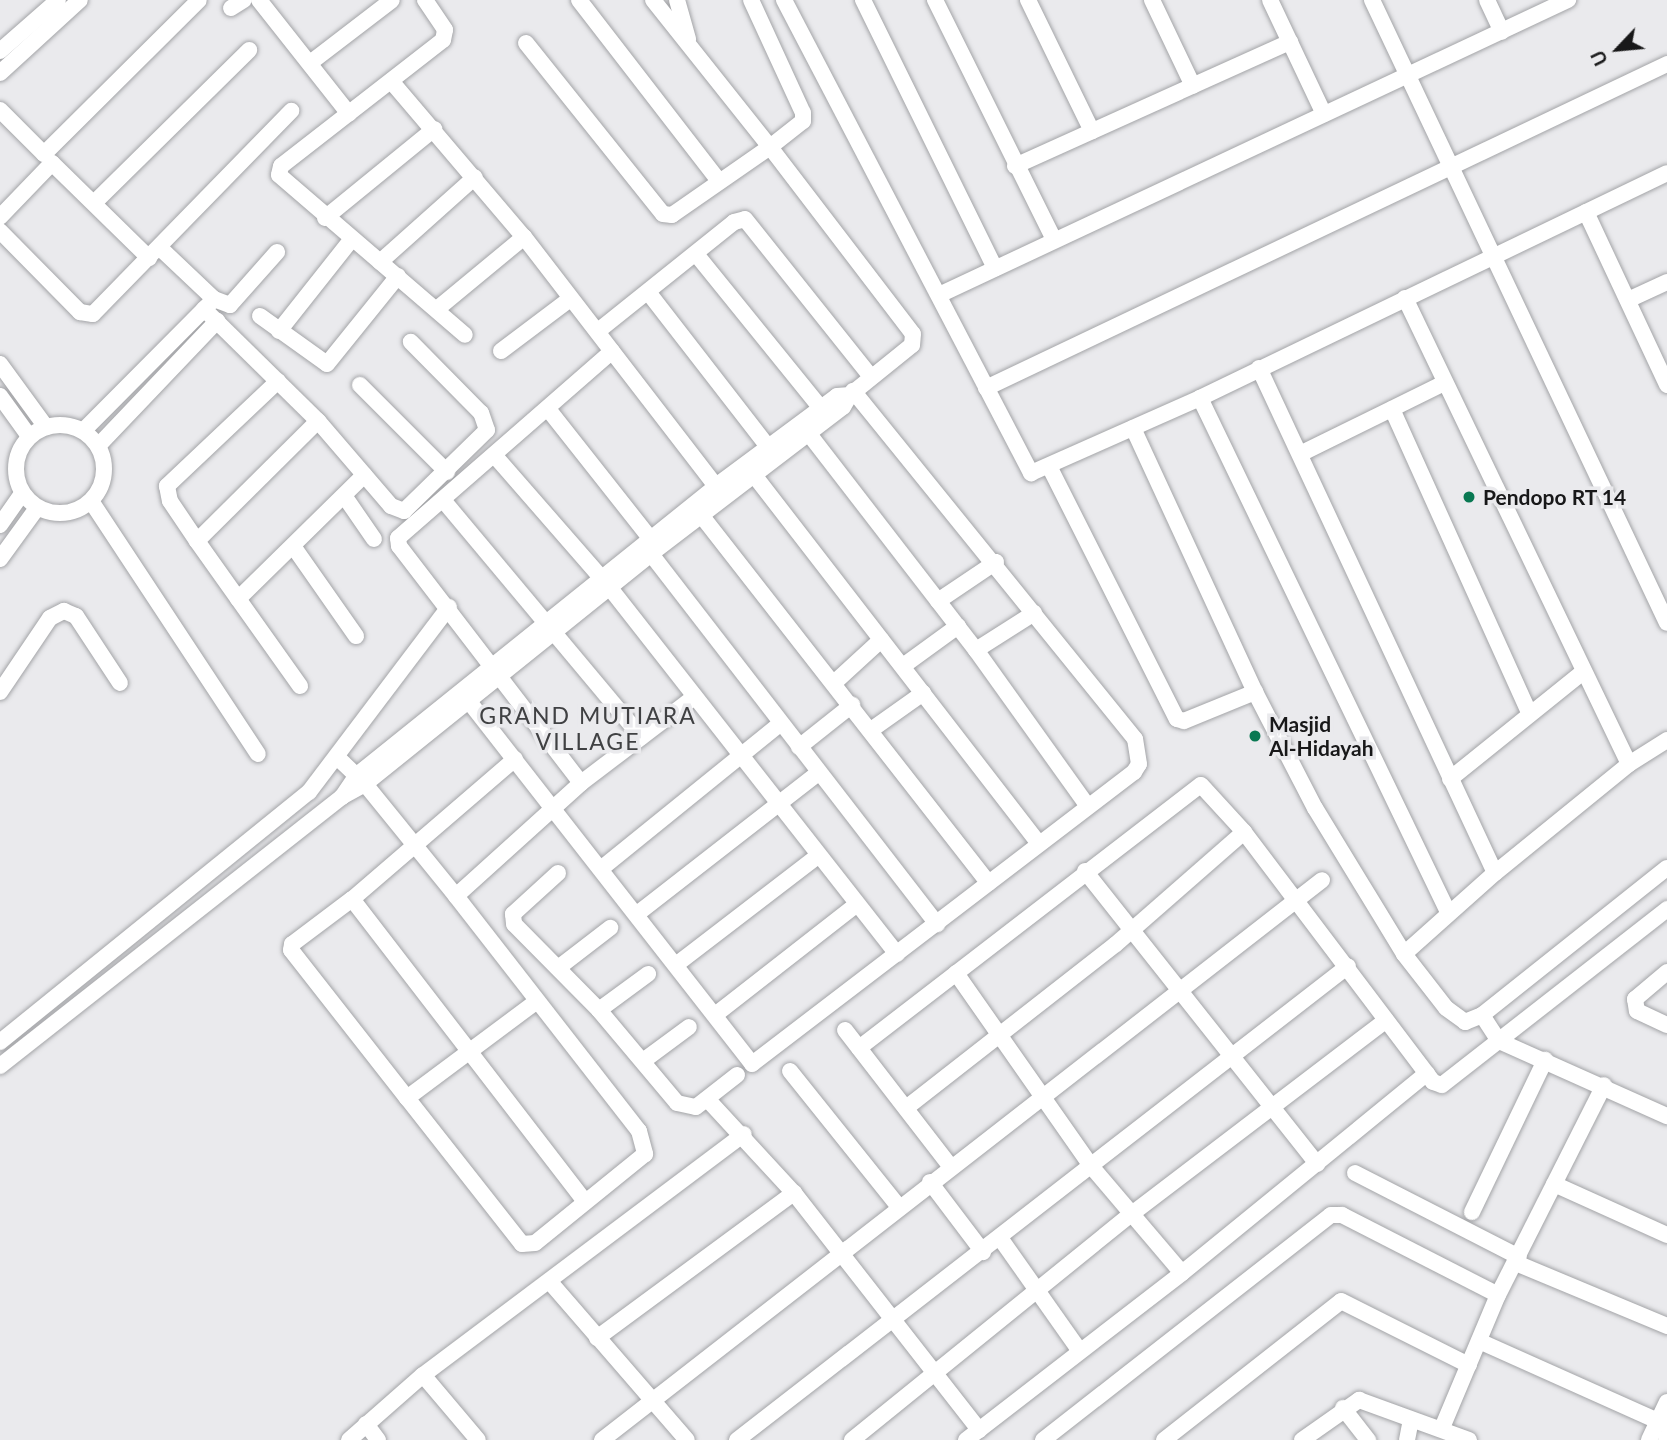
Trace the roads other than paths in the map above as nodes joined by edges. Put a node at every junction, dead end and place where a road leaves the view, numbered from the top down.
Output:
1 (58, 0) edge
2 (80, 0) edge
3 (199, 0) edge
4 (259, 0) edge
5 (392, 0) edge
6 (425, 0) edge
7 (579, 0) edge
8 (653, 0) edge
9 (677, 0) edge
10 (751, 0) edge
11 (784, 0) edge
12 (863, 0) edge
13 (934, 0) edge
14 (1028, 0) edge
15 (1152, 0) edge
16 (1270, 0) edge
17 (1372, 0) edge
18 (1487, 0) edge
19 (1568, 0) edge
20 (1502, 32) junction
21 (1290, 42) junction
22 (526, 43) dead end
23 (691, 48) junction
24 (249, 50) dead end
25 (0, 51) edge
26 (310, 63) junction
27 (1667, 64) edge
28 (0, 72) edge
29 (1408, 75) junction
30 (391, 81) junction
31 (1193, 86) junction
32 (0, 110) edge
33 (291, 111) dead end
34 (349, 114) junction
35 (1324, 114) junction
36 (433, 128) junction
37 (1092, 131) junction
38 (770, 147) junction
39 (48, 158) junction
40 (1015, 166) junction
41 (1450, 167) junction
42 (1667, 173) edge
43 (475, 177) junction
44 (719, 181) junction
45 (94, 202) junction
46 (1586, 212) junction
47 (0, 217) edge
48 (325, 218) junction
49 (0, 231) edge
50 (524, 237) junction
51 (351, 240) junction
52 (1054, 240) junction
53 (277, 252) dead end
54 (154, 253) junction
55 (696, 254) junction
56 (1490, 258) junction
57 (380, 262) junction
58 (995, 268) junction
59 (398, 276) junction
60 (1667, 282) edge
61 (648, 292) junction
62 (939, 295) junction
63 (1405, 298) junction
64 (570, 299) junction
65 (1629, 300) junction
66 (209, 304) junction
67 (437, 309) junction
68 (260, 316) dead end
69 (217, 321) junction
70 (279, 331) junction
71 (598, 331) junction
72 (465, 335) dead end
73 (411, 342) dead end
74 (501, 351) dead end
75 (612, 351) junction
76 (0, 364) edge
77 (1259, 368) junction
78 (871, 377) junction
79 (278, 381) junction
80 (1444, 383) junction
81 (360, 385) dead end
82 (1667, 385) edge
83 (986, 388) junction
84 (852, 393) junction
85 (0, 396) edge
86 (1199, 398) junction
87 (548, 409) junction
88 (1392, 410) junction
89 (825, 414) junction
90 (318, 421) junction
91 (46, 427) junction
92 (1133, 428) junction
93 (83, 431) junction
94 (809, 434) junction
95 (29, 436) junction
96 (98, 446) junction
97 (772, 452) junction
98 (1300, 454) junction
99 (495, 456) junction
100 (1050, 468) junction
101 (447, 472) junction
102 (364, 475) junction
103 (754, 475) junction
104 (720, 492) junction
105 (22, 494) junction
106 (345, 497) junction
107 (443, 500) junction
108 (91, 501) junction
109 (37, 508) junction
110 (701, 515) junction
111 (0, 526) edge
112 (374, 539) dead end
113 (197, 541) junction
114 (293, 546) junction
115 (653, 547) junction
116 (0, 559) edge
117 (996, 562) junction
118 (606, 584) junction
119 (238, 599) junction
120 (937, 601) junction
121 (449, 607) junction
122 (1034, 613) junction
123 (1667, 623) edge
124 (958, 626) junction
125 (551, 627) junction
126 (356, 636) dead end
127 (881, 640) junction
128 (976, 650) junction
129 (903, 666) junction
130 (496, 669) junction
131 (1583, 672) junction
132 (120, 683) dead end
133 (834, 683) junction
134 (300, 686) dead end
135 (0, 692) edge
136 (1255, 692) junction
137 (923, 693) junction
138 (693, 698) junction
139 (467, 699) junction
140 (852, 705) junction
141 (1529, 713) junction
142 (780, 724) junction
143 (871, 730) junction
144 (641, 737) junction
145 (1667, 740) edge
146 (799, 747) junction
147 (258, 754) dead end
148 (739, 755) junction
149 (337, 757) junction
150 (515, 759) junction
151 (1629, 764) junction
152 (818, 773) junction
153 (361, 779) junction
154 (1450, 779) junction
155 (581, 783) junction
156 (309, 792) junction
157 (778, 804) junction
158 (1087, 805) junction
159 (554, 807) junction
160 (328, 811) junction
161 (1244, 832) junction
162 (1038, 843) junction
163 (415, 845) junction
164 (818, 856) junction
165 (602, 868) junction
166 (1667, 868) edge
167 (1085, 871) junction
168 (558, 873) dead end
169 (1495, 873) junction
170 (1322, 880) dead end
171 (988, 883) junction
172 (456, 896) junction
173 (352, 899) junction
174 (1295, 900) junction
175 (857, 904) junction
176 (1667, 909) edge
177 (1448, 912) junction
178 (637, 914) junction
179 (937, 924) junction
180 (611, 928) dead end
181 (1129, 929) junction
182 (897, 954) junction
183 (1404, 954) junction
184 (677, 964) junction
185 (1348, 966) junction
186 (558, 968) junction
187 (956, 972) junction
188 (1667, 972) edge
189 (648, 974) dead end
190 (1178, 990) junction
191 (537, 1000) junction
192 (48, 1004) junction
193 (599, 1010) junction
194 (715, 1015) junction
195 (1482, 1015) junction
196 (60, 1020) junction
197 (1386, 1020) junction
198 (1667, 1025) edge
199 (689, 1027) dead end
200 (845, 1030) dead end
201 (999, 1037) junction
202 (1499, 1041) junction
203 (0, 1042) edge
204 (859, 1048) junction
205 (471, 1051) junction
206 (1230, 1054) junction
207 (1545, 1060) junction
208 (643, 1061) junction
209 (0, 1066) edge
210 (790, 1071) dead end
211 (1427, 1073) junction
212 (737, 1075) dead end
213 (1604, 1085) junction
214 (1041, 1096) junction
215 (407, 1098) junction
216 (709, 1101) junction
217 (906, 1108) junction
218 (1270, 1108) junction
219 (1667, 1116) edge
220 (744, 1134) junction
221 (1317, 1164) junction
222 (1091, 1166) junction
223 (951, 1167) junction
224 (1355, 1174) dead end
225 (930, 1182) junction
226 (1554, 1184) junction
227 (794, 1193) junction
228 (585, 1202) junction
229 (899, 1207) junction
230 (1472, 1212) dead end
231 (1129, 1216) junction
232 (1667, 1235) edge
233 (1000, 1238) junction
234 (983, 1252) junction
235 (839, 1253) junction
236 (1517, 1260) junction
237 (1182, 1273) junction
238 (550, 1282) junction
239 (1037, 1290) junction
240 (1498, 1296) junction
241 (890, 1319) junction
242 (1667, 1326) edge
243 (597, 1338) junction
244 (1479, 1342) junction
245 (1079, 1350) junction
246 (1469, 1365) junction
247 (935, 1375) junction
248 (424, 1376) junction
249 (653, 1400) junction
250 (1667, 1402) edge
251 (1343, 1408) junction
252 (1411, 1419) junction
253 (1663, 1423) edge
254 (366, 1424) junction
255 (1442, 1428) junction
256 (973, 1435) edge
257 (349, 1440) edge
258 (378, 1440) edge
259 (478, 1440) edge
260 (602, 1440) edge
261 (687, 1440) edge
262 (737, 1440) edge
263 (852, 1440) edge
264 (1043, 1440) edge
265 (1164, 1440) edge
266 (1302, 1440) edge
267 (1368, 1440) edge
268 (1407, 1440) edge
269 (1469, 1440) edge
270 (1649, 1440) edge

1 - 25 street
2 - 28 street
3 - 39 street
4 - 26 street
5 - 26 street
6 - 30 street
7 - 44 street
8 - 23 street
9 - 23 street
10 - 38 street
11 - 62 street
12 - 58 street
13 - 40 street
14 - 37 street
15 - 31 street
16 - 21 street
17 - 29 street
18 - 20 street
19 - 20 street
20 - 29 street
21 - 31 street
21 - 35 street
22 - 44 street
23 - 38 street
24 - 45 street
26 - 34 street
27 - 41 street
29 - 35 street
29 - 41 street
30 - 34 street
30 - 36 street
31 - 37 street
32 - 39 street
33 - 54 street
34 - 48 street
35 - 52 street
36 - 43 street
36 - 48 street
37 - 40 street
38 - 44 street
38 - 78 street
39 - 45 street
39 - 47 street
40 - 52 street
41 - 56 street
41 - 83 street
42 - 46 street
43 - 50 street
43 - 57 street
45 - 54 street
46 - 56 street
46 - 65 street
48 - 51 street
49 - 54 street
50 - 64 street
50 - 67 street
51 - 57 street
51 - 70 street
52 - 58 street
53 - 66 street
54 - 66 street
55 - 61 street
55 - 78 street
55 - 89 street
56 - 63 street
56 - 123 street
57 - 59 street
58 - 62 street
59 - 67 street
59 - 70 street
60 - 65 street
61 - 71 street
61 - 97 street
62 - 83 street
63 - 77 street
63 - 80 street
64 - 71 street
64 - 74 street
65 - 82 street
66 - 69 street
66 - 93 street
67 - 72 street
68 - 70 street
69 - 79 street
69 - 96 street
71 - 75 street
73 - 101 street
75 - 87 street
75 - 104 street
76 - 91 street
77 - 86 street
77 - 98 street
78 - 84 street
79 - 90 street
79 - 113 street
80 - 88 street
80 - 131 street
81 - 101 street
83 - 100 street
84 - 89 street
84 - 117 street
85 - 95 street
86 - 92 street
86 - 177 street
87 - 99 street
87 - 115 street
88 - 98 street
88 - 141 street
89 - 94 street
89 - 97 street
90 - 102 street
90 - 113 street
91 - 93 street
91 - 95 street
92 - 100 street
92 - 136 street
93 - 96 street
94 - 97 street
94 - 120 street
95 - 105 street
96 - 108 street
97 - 103 street
97 - 104 street
98 - 154 street
99 - 107 street
99 - 118 street
100 - 136 street
101 - 102 street
102 - 106 street
103 - 104 street
103 - 127 street
104 - 110 street
104 - 115 street
105 - 109 street
105 - 111 street
106 - 112 street
106 - 114 street
107 - 121 street
107 - 125 street
108 - 109 street
108 - 147 street
109 - 116 street
110 - 115 street
110 - 133 street
113 - 119 street
114 - 119 street
114 - 126 street
115 - 118 street
115 - 142 street
117 - 120 street
117 - 122 street
118 - 125 street
118 - 138 street
119 - 134 street
120 - 124 street
121 - 130 street
121 - 149 street
122 - 128 street
122 - 158 street
124 - 128 street
124 - 129 street
125 - 130 street
125 - 144 street
127 - 129 street
127 - 133 street
128 - 158 street
129 - 137 street
130 - 139 street
130 - 153 street
130 - 155 street
131 - 141 street
131 - 151 street
132 - 135 street
133 - 140 street
136 - 183 street
137 - 143 street
137 - 162 street
138 - 144 street
138 - 148 street
139 - 150 street
139 - 153 street
140 - 143 street
140 - 146 street
141 - 154 street
142 - 146 street
142 - 148 street
143 - 171 street
144 - 155 street
145 - 151 street
146 - 152 street
148 - 157 street
148 - 165 street
149 - 153 street
149 - 156 street
150 - 159 street
150 - 163 street
151 - 169 street
152 - 157 street
152 - 179 street
153 - 160 street
153 - 163 street
154 - 169 street
155 - 159 street
156 - 160 street
156 - 192 street
157 - 164 street
157 - 178 street
158 - 162 street
159 - 165 street
159 - 172 street
160 - 196 street
161 - 167 street
161 - 174 street
161 - 181 street
162 - 171 street
163 - 172 street
163 - 173 street
164 - 175 street
164 - 184 street
165 - 178 street
166 - 195 street
167 - 181 street
167 - 187 street
168 - 186 street
169 - 177 street
170 - 174 street
171 - 179 street
172 - 191 street
173 - 205 street
173 - 215 street
174 - 185 street
174 - 190 street
175 - 182 street
175 - 194 street
176 - 202 street
177 - 183 street
178 - 184 street
179 - 182 street
180 - 186 street
181 - 190 street
181 - 201 street
182 - 194 street
183 - 195 street
184 - 194 street
185 - 197 street
185 - 206 street
186 - 193 street
187 - 201 street
187 - 204 street
188 - 198 street
189 - 193 street
190 - 206 street
190 - 214 street
191 - 205 street
191 - 228 street
192 - 196 street
192 - 203 street
193 - 208 street
195 - 202 street
196 - 209 street
197 - 211 street
197 - 218 street
199 - 208 street
200 - 204 street
201 - 214 street
201 - 217 street
202 - 207 street
202 - 211 street
204 - 217 street
205 - 215 street
205 - 228 street
206 - 218 street
206 - 222 street
207 - 213 street
207 - 230 street
208 - 216 street
210 - 229 street
211 - 221 street
212 - 216 street
213 - 219 street
213 - 226 street
214 - 222 street
214 - 223 street
215 - 228 street
216 - 220 street
217 - 223 street
218 - 221 street
218 - 231 street
220 - 227 street
220 - 238 street
221 - 237 street
222 - 231 street
222 - 233 street
223 - 225 street
224 - 236 street
225 - 229 street
225 - 234 street
226 - 232 street
226 - 236 street
227 - 235 street
227 - 243 street
229 - 235 street
231 - 237 street
231 - 239 street
233 - 234 street
233 - 239 street
234 - 241 street
235 - 241 street
235 - 249 street
236 - 240 street
236 - 242 street
237 - 245 street
238 - 243 street
238 - 248 street
239 - 245 street
239 - 247 street
240 - 244 street
240 - 264 street
241 - 247 street
241 - 262 street
243 - 249 street
244 - 246 street
244 - 253 street
245 - 256 street
246 - 255 street
246 - 265 street
247 - 256 street
247 - 263 street
248 - 254 street
248 - 259 street
249 - 260 street
249 - 261 street
250 - 253 street
251 - 252 street
251 - 266 street
251 - 267 street
252 - 255 street
252 - 268 street
253 - 270 street
254 - 257 street
254 - 258 street
255 - 269 street

